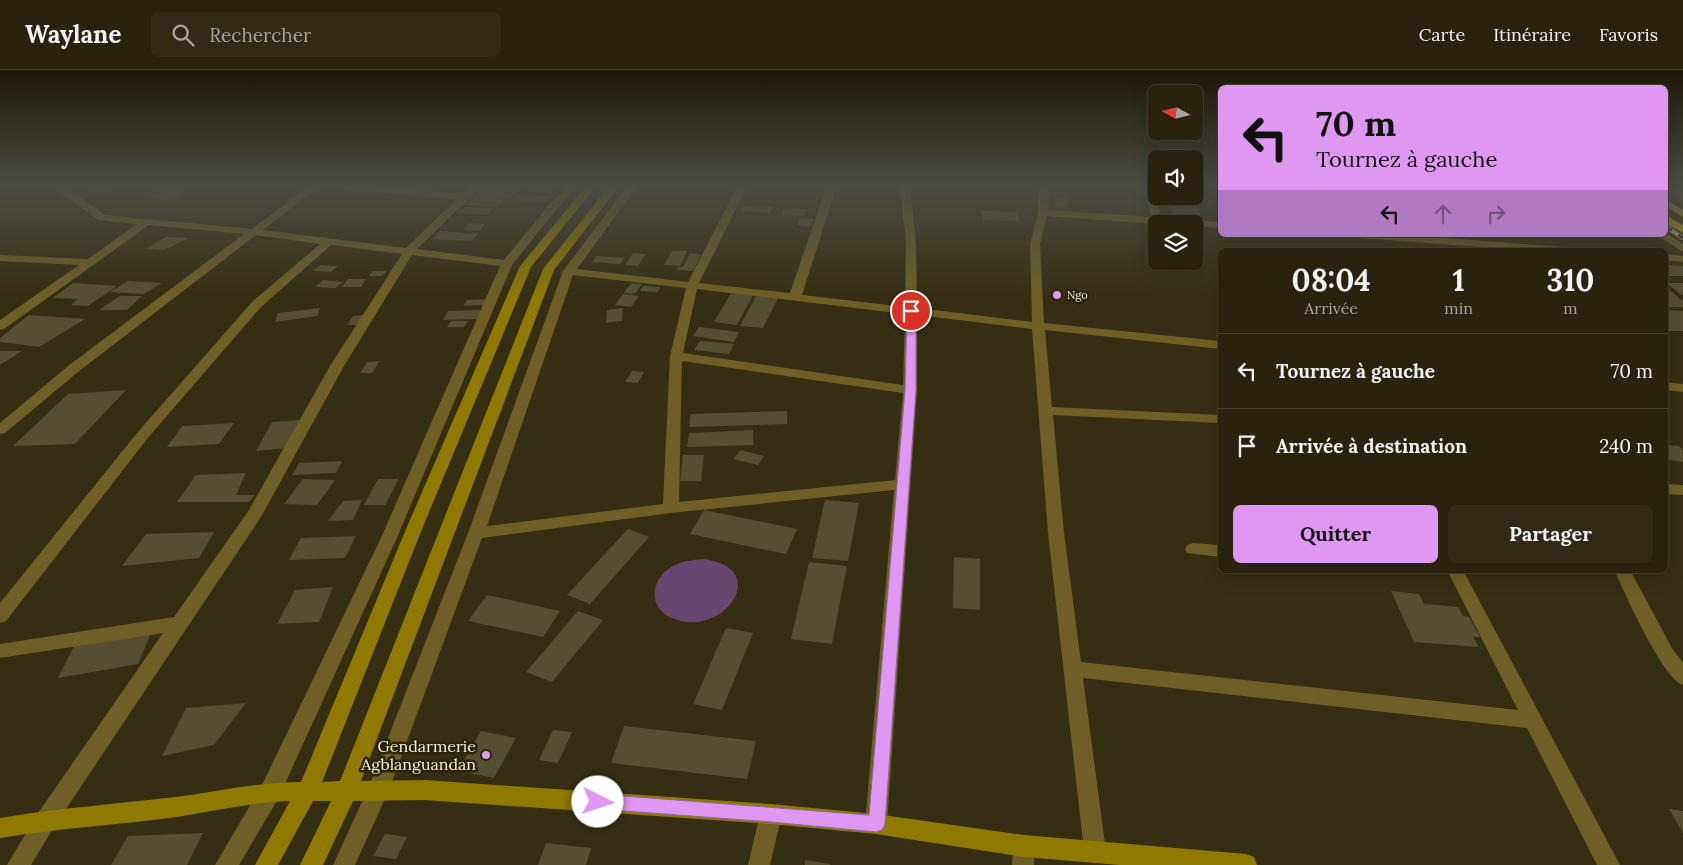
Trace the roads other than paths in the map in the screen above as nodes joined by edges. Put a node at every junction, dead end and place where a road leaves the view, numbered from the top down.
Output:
1 (138, 222) edge
2 (266, 222) edge
3 (439, 222) edge
4 (541, 222) edge
5 (562, 222) edge
6 (586, 222) edge
7 (605, 222) edge
8 (724, 222) edge
9 (820, 222) edge
10 (909, 222) edge
11 (1041, 222) edge
12 (1671, 222) edge
13 (146, 223) junction
14 (1203, 224) edge
15 (1218, 225) edge
16 (1683, 230) edge
17 (253, 232) junction
18 (1388, 237) edge
19 (1665, 237) edge
20 (329, 241) junction
21 (1537, 248) edge
22 (1683, 249) edge
23 (409, 251) junction
24 (0, 258) edge
25 (1668, 258) edge
26 (1683, 259) edge
27 (90, 262) junction
28 (507, 264) junction
29 (569, 270) junction
30 (692, 285) junction
31 (795, 297) junction
32 (911, 311) junction
33 (0, 326) edge
34 (1038, 326) junction
35 (1218, 345) edge
36 (676, 356) junction
37 (1668, 386) edge
38 (1683, 388) edge
39 (910, 390) junction
40 (1046, 411) junction
41 (1218, 419) edge
42 (0, 430) edge
43 (903, 484) junction
44 (1668, 489) edge
45 (1683, 490) edge
46 (671, 508) junction
47 (476, 533) junction
48 (1193, 549) dead end
49 (1218, 550) edge
50 (1457, 573) edge
51 (1624, 573) edge
52 (0, 616) edge
53 (181, 623) junction
54 (0, 652) edge
55 (1073, 669) junction
56 (1683, 677) edge
57 (1533, 720) junction
58 (308, 790) junction
59 (346, 790) junction
60 (378, 790) junction
61 (270, 792) junction
62 (771, 814) junction
63 (46, 820) junction
64 (876, 824) junction
65 (0, 828) edge
66 (1096, 852) junction
67 (1023, 855) edge
68 (18, 865) edge
69 (226, 865) edge
70 (266, 865) edge
71 (310, 865) edge
72 (344, 865) edge
73 (759, 865) edge
74 (1246, 865) edge
75 (1609, 865) edge

1 - 13 street
2 - 17 street
3 - 23 street
4 - 28 street
5 - 58 street
6 - 59 street
7 - 29 street
8 - 30 street
9 - 31 street
10 - 32 street
11 - 34 street
12 - 16 highway
13 - 17 street
13 - 27 street
14 - 15 street
17 - 20 street
17 - 42 street
18 - 21 street
19 - 22 street
20 - 23 street
20 - 52 street
23 - 28 street
23 - 53 street
24 - 27 street
25 - 26 street
27 - 33 street
28 - 61 street
29 - 30 street
29 - 47 street
30 - 31 street
30 - 36 street
31 - 32 street
32 - 34 street
32 - 39 street
34 - 35 street
34 - 40 street
36 - 39 street
36 - 46 street
37 - 38 street
39 - 43 street
40 - 41 street
40 - 55 street
43 - 46 street
43 - 64 street
44 - 45 street
46 - 47 street
47 - 60 street
48 - 49 street
50 - 57 street
51 - 56 street
53 - 54 street
53 - 63 street
55 - 57 street
55 - 66 street
57 - 75 street
58 - 59 street
58 - 61 street
58 - 70 street
59 - 60 street
59 - 71 street
60 - 62 street
60 - 72 street
61 - 63 street
61 - 69 street
62 - 64 street
62 - 73 street
63 - 65 street
63 - 68 street
64 - 67 street
66 - 67 street
66 - 74 street

